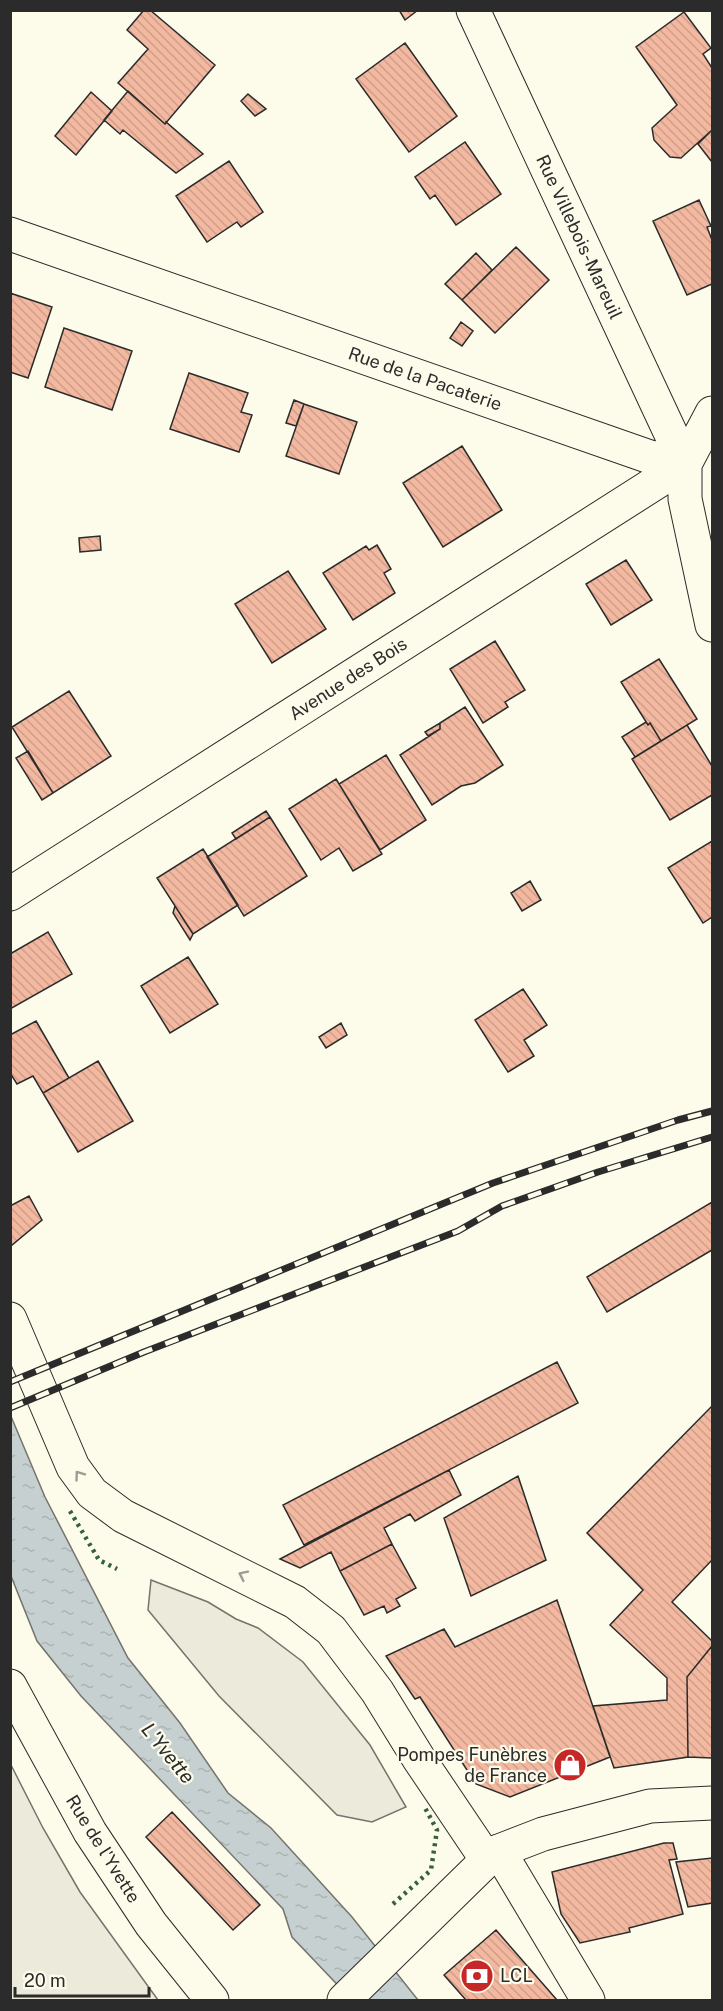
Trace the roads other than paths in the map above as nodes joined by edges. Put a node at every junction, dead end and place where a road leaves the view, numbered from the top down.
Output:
1 (473, 10) edge
2 (10, 234) edge
3 (712, 413) edge
4 (685, 464) junction
5 (712, 625) edge
6 (10, 894) edge
7 (10, 1319) edge
8 (10, 1686) edge
9 (712, 1803) edge
10 (493, 1855) junction
11 (344, 2000) edge
12 (212, 2001) edge
13 (588, 2001) edge

1 - 4 street, Rue Villebois-Mareuil
2 - 4 street, Rue de la Pacaterie
3 - 4 street
4 - 5 street
4 - 6 street, Avenue des Bois
10 -> 7 street
8 - 12 street, Rue de l'Yvette
9 - 10 street
10 - 11 street
10 - 13 street

